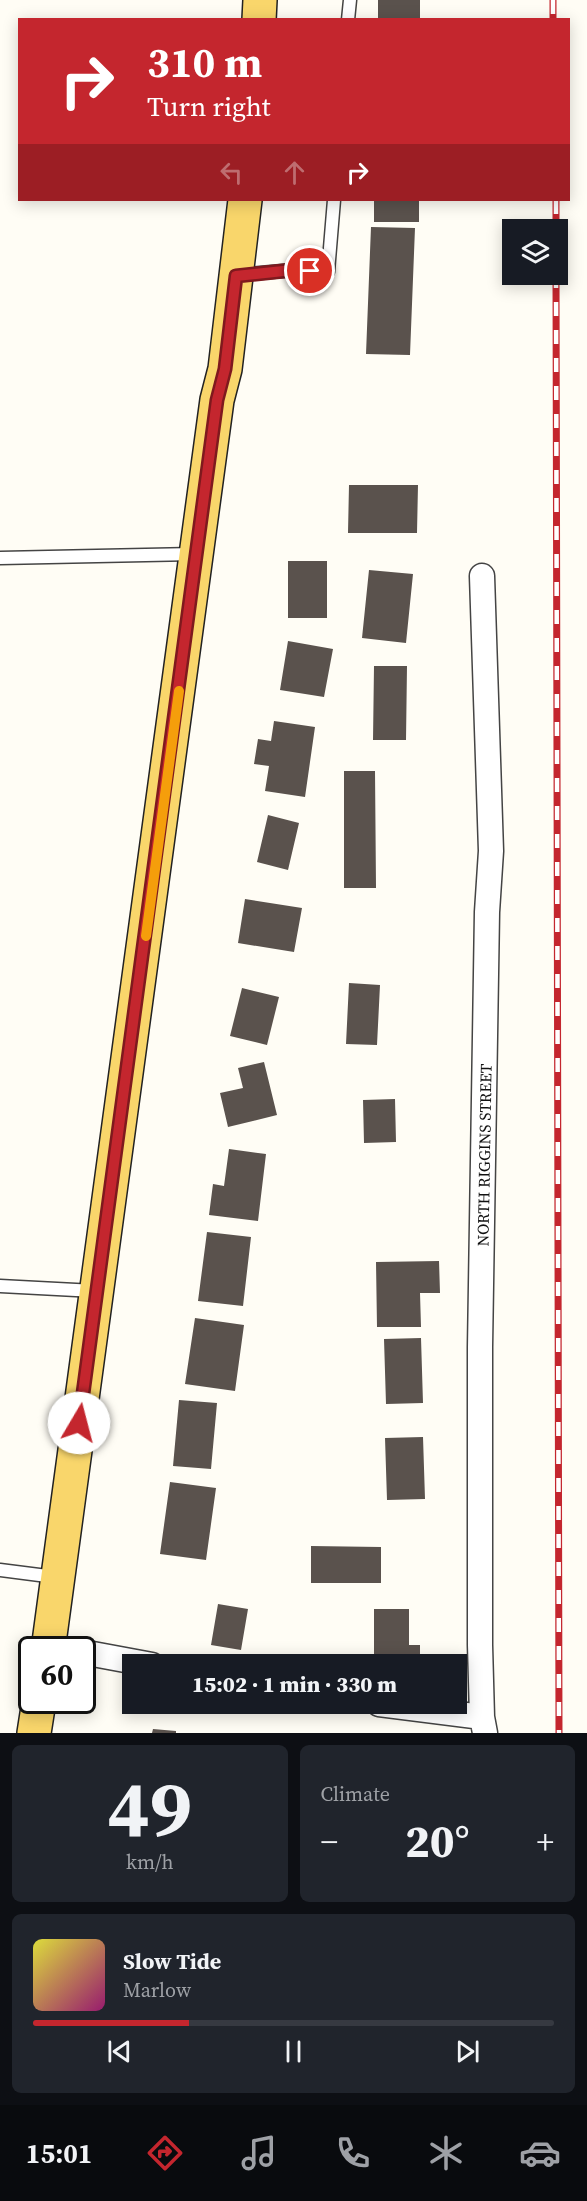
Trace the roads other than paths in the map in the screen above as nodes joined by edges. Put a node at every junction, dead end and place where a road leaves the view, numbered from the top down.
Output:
1 (260, 0) edge
2 (350, 0) edge
3 (259, 18) edge
4 (348, 18) edge
5 (245, 201) edge
6 (334, 201) edge
7 (236, 276) junction
8 (197, 554) junction
9 (0, 558) edge
10 (482, 576) dead end
11 (0, 1286) edge
12 (97, 1291) junction
13 (0, 1570) edge
14 (58, 1577) junction
15 (56, 1636) edge
16 (96, 1655) edge
17 (122, 1659) edge
18 (37, 1714) edge
19 (429, 1714) edge
20 (484, 1725) edge
21 (34, 1733) edge

1 - 3 main road
2 - 4 lane
5 - 7 main road
6 - 7 lane
7 - 8 main road
8 - 9 lane
8 - 12 main road
10 - 20 street, NORTH RIGGINS STREET
11 - 12 lane
12 - 14 main road
13 - 14 lane
14 - 15 main road
16 - 17 street
18 - 21 main road
19 - 20 street

